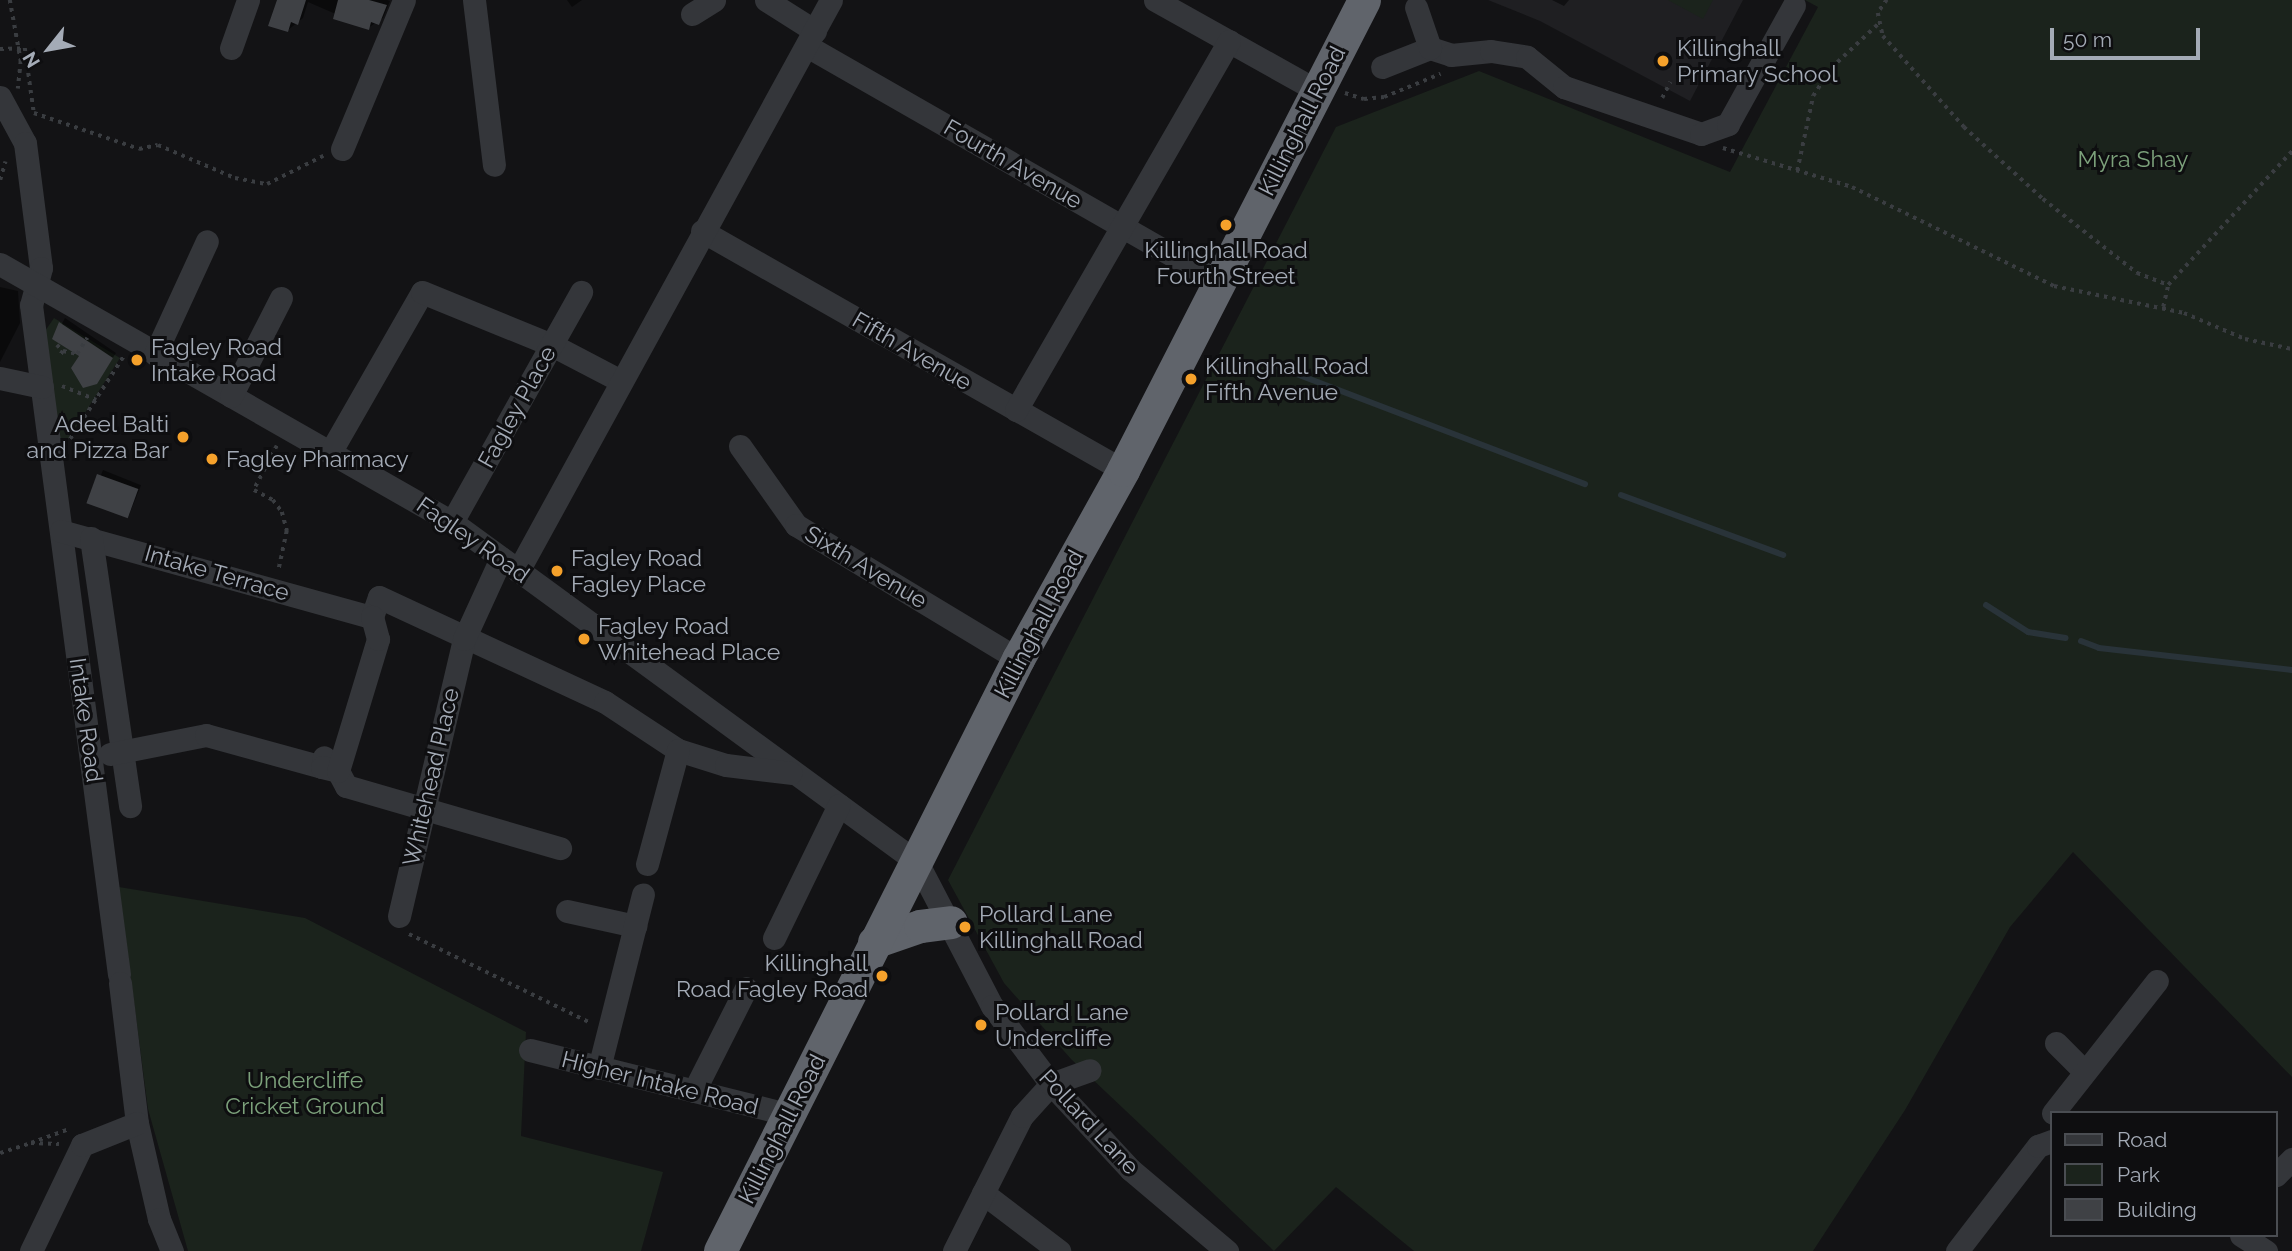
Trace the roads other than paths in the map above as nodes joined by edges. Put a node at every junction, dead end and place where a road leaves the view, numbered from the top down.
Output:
1 (248, 0) edge
2 (404, 0) edge
3 (474, 0) edge
4 (714, 0) edge
5 (765, 0) edge
6 (831, 0) edge
7 (1155, 0) edge
8 (1364, 0) edge
9 (1413, 2) edge
10 (1794, 5) dead end
11 (692, 14) dead end
12 (811, 38) junction
13 (1229, 41) junction
14 (231, 48) dead end
15 (1430, 48) junction
16 (1382, 67) dead end
17 (1319, 88) junction
18 (0, 97) edge
19 (342, 149) road end
20 (494, 165) dead end
21 (1122, 227) junction
22 (702, 232) junction
23 (207, 241) dead end
24 (0, 264) edge
25 (1219, 282) junction
26 (39, 286) junction
27 (581, 292) dead end
28 (281, 298) dead end
29 (552, 345) junction
30 (145, 359) junction
31 (0, 378) edge
32 (621, 381) junction
33 (51, 386) junction
34 (231, 396) junction
35 (1016, 410) junction
36 (740, 446) dead end
37 (331, 451) junction
38 (1123, 470) junction
39 (452, 522) junction
40 (61, 531) junction
41 (91, 538) junction
42 (510, 564) junction
43 (372, 617) junction
44 (464, 639) junction
45 (1018, 659) junction
46 (678, 750) junction
47 (122, 751) junction
48 (91, 758) junction
49 (328, 765) junction
50 (794, 773) junction
51 (839, 805) junction
52 (130, 806) dead end
53 (424, 807) junction
54 (560, 848) dead end
55 (916, 862) junction
56 (647, 864) dead end
57 (643, 894) dead end
58 (567, 911) dead end
59 (399, 916) road end
60 (951, 922) junction
61 (635, 926) junction
62 (774, 938) dead end
63 (874, 942) junction
64 (2157, 981) dead end
65 (746, 988) dead end
66 (2056, 1044) dead end
67 (530, 1050) dead end
68 (599, 1068) junction
69 (1090, 1070) dead end
70 (2084, 1071) junction
71 (1051, 1084) junction
72 (694, 1091) junction
73 (2055, 1111) edge
74 (790, 1115) junction
75 (137, 1123) junction
76 (2050, 1140) edge
77 (983, 1193) junction
78 (2244, 1237) edge
79 (31, 1251) edge
80 (172, 1251) edge
81 (720, 1251) edge
82 (954, 1251) edge
83 (1059, 1251) edge
84 (1227, 1251) edge
85 (1957, 1251) edge
86 (2266, 1251) edge

1 - 14 street
2 - 19 street
3 - 20 street
4 - 11 street
5 - 12 street, Fourth Avenue
6 - 12 street, Whitehead Place
7 - 13 street
8 - 17 highway, Killinghall Road
9 - 15 street
10 - 15 street
12 - 21 street, Fourth Avenue
12 - 22 street, Whitehead Place
13 - 17 street
13 - 21 street
15 - 16 street
17 - 25 highway, Killinghall Road
18 - 26 street, Intake Road
21 - 25 street, Fourth Avenue
21 - 35 street
22 - 32 street, Whitehead Place
22 - 35 street, Fifth Avenue
23 - 30 street
24 - 26 street, Fagley Road
25 - 38 highway, Killinghall Road
26 - 30 street, Fagley Road
26 - 33 street, Intake Road
27 - 29 street, Fagley Place
28 - 34 street
29 - 32 street
29 - 37 street
29 - 39 street, Fagley Place
30 - 34 street, Fagley Road
31 - 33 street
32 - 42 street, Whitehead Place
33 - 40 street, Intake Road
34 - 37 street, Fagley Road
35 - 38 street, Fifth Avenue
36 - 45 street, Sixth Avenue
37 - 39 street, Fagley Road
38 - 45 highway, Killinghall Road
39 - 42 street, Fagley Road
40 - 41 street, Intake Terrace
40 - 48 street, Intake Road
41 - 43 street, Intake Terrace
41 - 47 street, Intake Road
42 - 44 street, Whitehead Place
42 - 50 street, Fagley Road
43 - 44 street
43 - 49 street
44 - 46 street
44 - 53 street, Whitehead Place
45 - 55 highway, Killinghall Road
46 - 50 street
46 - 56 street
47 - 48 street
47 - 49 street
47 - 52 street, Intake Road
48 - 75 street, Intake Road
49 - 53 street
50 - 51 street, Fagley Road
51 - 55 street, Fagley Road
51 - 62 street
53 - 54 street
53 - 59 street, Whitehead Place
55 - 60 street, Pollard Lane
55 - 63 highway, Killinghall Road
57 - 61 street
58 - 61 street
60 - 63 highway
60 - 71 street, Pollard Lane
61 - 68 street
63 - 74 highway, Killinghall Road
64 - 70 street
65 - 72 street
66 - 70 street
67 - 68 street, Higher Intake Road
68 - 72 street, Higher Intake Road
69 - 71 street
70 - 73 street
71 - 77 street
71 - 84 street, Pollard Lane
72 - 74 street, Higher Intake Road
74 - 81 highway, Killinghall Road
75 - 79 street
75 - 80 street, Intake Road
76 - 85 street
77 - 82 street
77 - 83 street
78 - 86 street

